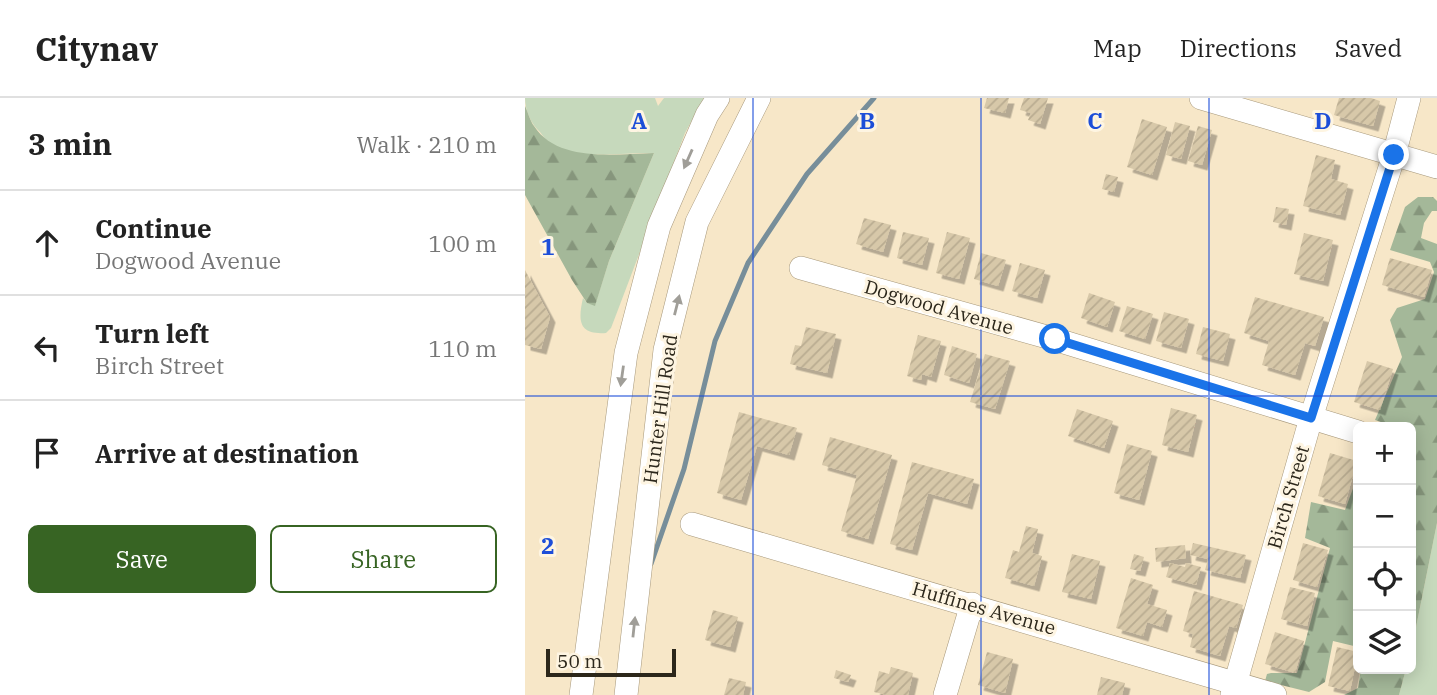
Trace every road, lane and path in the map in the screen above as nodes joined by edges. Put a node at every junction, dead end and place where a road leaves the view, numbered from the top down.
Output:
1 (717, 98) edge
2 (759, 98) edge
3 (1201, 98) edge
4 (1409, 98) edge
5 (1394, 155) junction
6 (1437, 167) edge
7 (800, 268) dead end
8 (1311, 418) junction
9 (1353, 431) edge
10 (692, 524) dead end
11 (972, 604) junction
12 (1233, 689) edge
13 (581, 695) edge
14 (626, 695) edge
15 (945, 695) edge
16 (1275, 695) edge

1 -> 13 street, Hunter Hill Road
14 -> 2 street, Hunter Hill Road
3 - 5 street
4 - 5 street, Birch Street
5 - 6 street
5 - 8 street, Birch Street
7 - 8 street, Dogwood Avenue
8 - 9 street, Dogwood Avenue
8 - 12 street, Birch Street
10 - 11 street, Huffines Avenue
11 - 12 street, Huffines Avenue
11 - 15 street
12 - 16 street, Huffines Avenue

